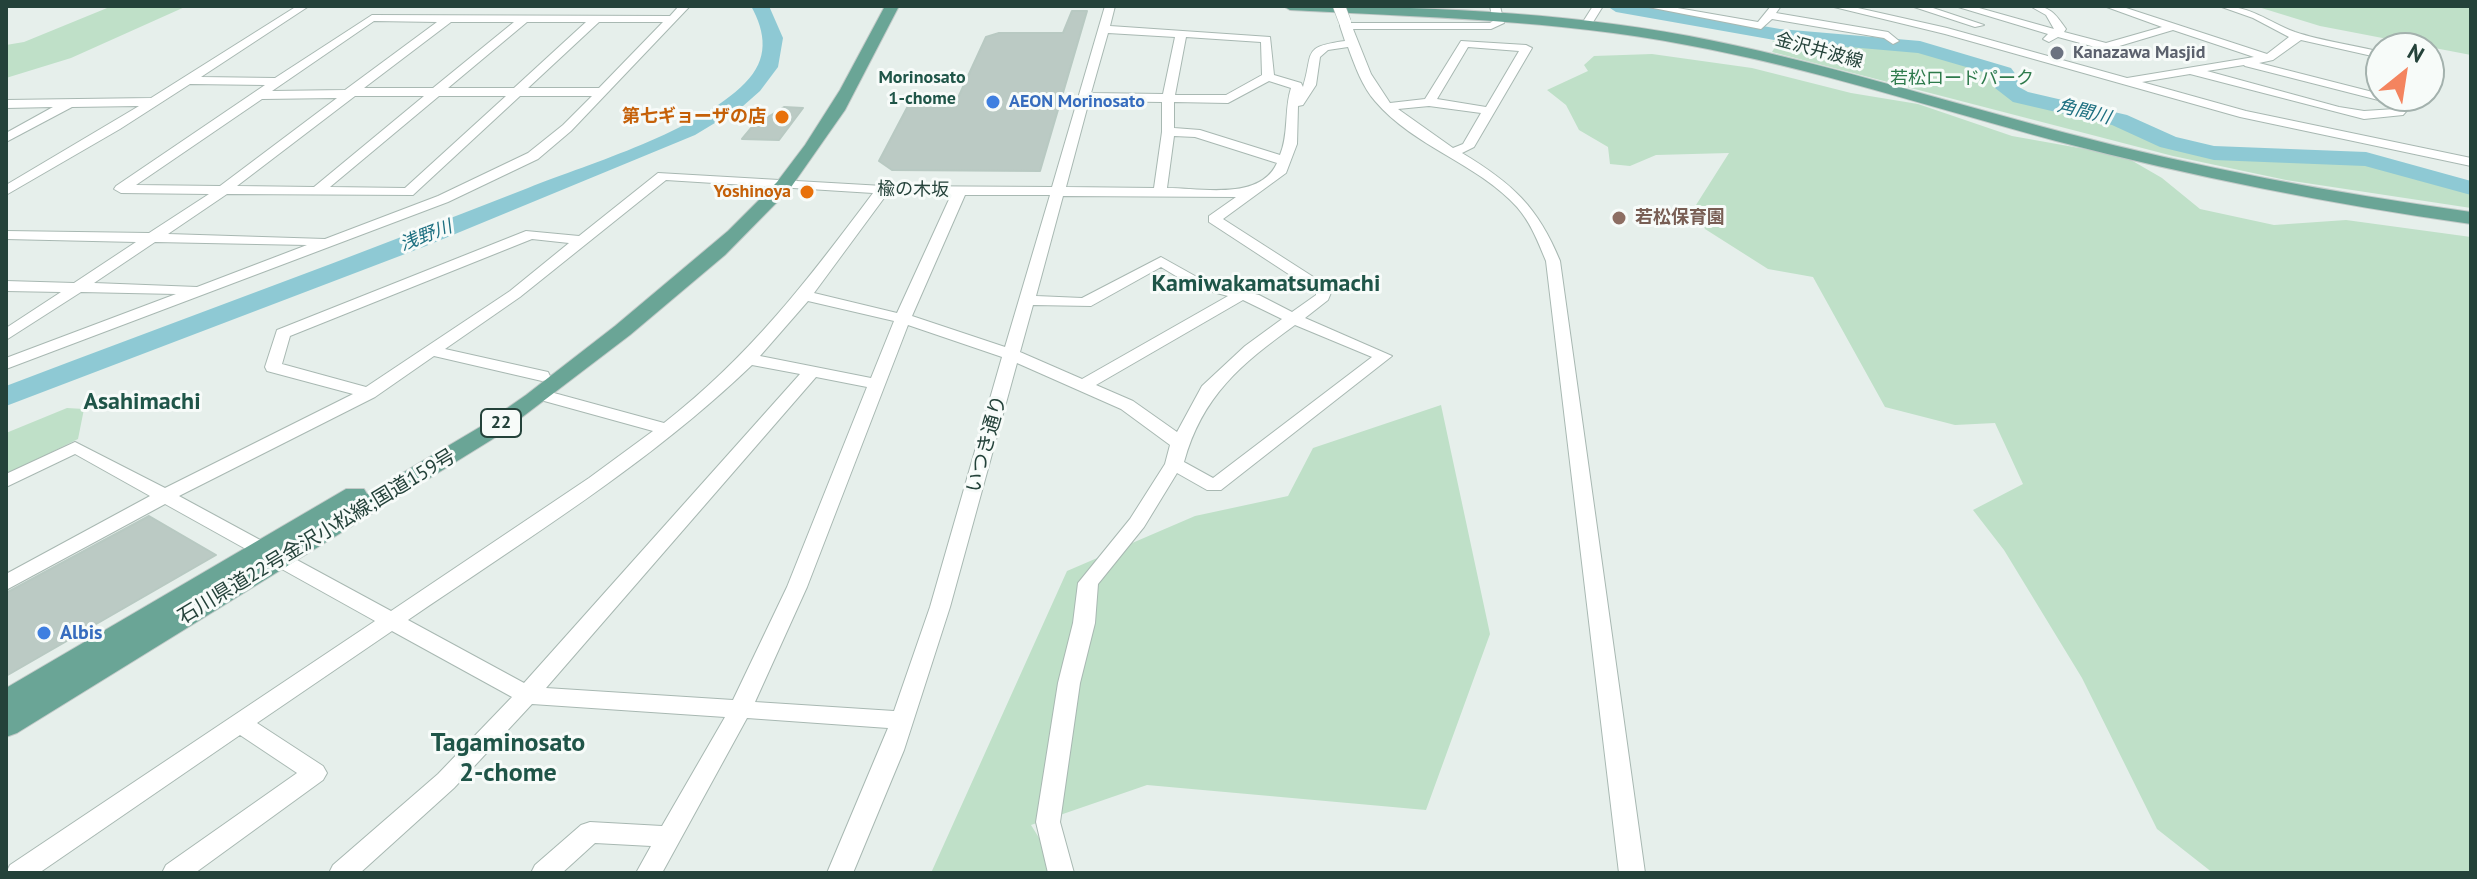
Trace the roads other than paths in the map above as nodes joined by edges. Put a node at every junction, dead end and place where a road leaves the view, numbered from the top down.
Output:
1 (304, 6) edge
2 (465, 6) edge
3 (685, 6) edge
4 (877, 6) edge
5 (892, 6) edge
6 (1110, 6) edge
7 (1290, 6) edge
8 (1316, 6) edge
9 (1598, 6) edge
10 (1648, 6) edge
11 (1835, 6) edge
12 (1855, 6) edge
13 (1916, 6) edge
14 (1960, 6) edge
15 (2035, 6) edge
16 (2109, 6) edge
17 (2224, 6) edge
18 (1363, 8) edge
19 (1771, 10) edge
20 (1497, 12) edge
21 (448, 18) junction
22 (525, 18) junction
23 (1999, 18) junction
24 (596, 19) junction
25 (673, 19) junction
26 (1345, 24) edge
27 (1586, 25) junction
28 (2172, 27) junction
29 (1103, 29) junction
30 (1181, 34) junction
31 (2291, 34) junction
32 (2056, 35) junction
33 (1893, 41) dead end
34 (2365, 51) edge
35 (2027, 52) junction
36 (2269, 58) junction
37 (2242, 62) junction
38 (2192, 71) junction
39 (1268, 77) junction
40 (186, 80) junction
41 (2122, 81) junction
42 (278, 82) junction
43 (2365, 90) edge
44 (437, 92) junction
45 (601, 92) junction
46 (349, 93) junction
47 (517, 93) junction
48 (259, 95) junction
49 (1084, 97) junction
50 (1168, 98) junction
51 (152, 102) junction
52 (1429, 102) junction
53 (70, 103) junction
54 (6, 104) edge
55 (1292, 104) junction
56 (1387, 107) junction
57 (1490, 111) junction
58 (2399, 112) edge
59 (1168, 132) junction
60 (6, 138) edge
61 (2471, 147) edge
62 (1453, 152) junction
63 (2441, 154) junction
64 (1284, 161) junction
65 (2471, 162) edge
66 (777, 183) junction
67 (883, 190) junction
68 (960, 190) junction
69 (6, 191) edge
70 (1057, 191) junction
71 (221, 192) junction
72 (316, 192) junction
73 (408, 192) junction
74 (1160, 192) junction
75 (1248, 193) junction
76 (424, 206) junction
77 (2471, 218) edge
78 (6, 235) edge
79 (151, 239) junction
80 (333, 241) junction
81 (584, 241) junction
82 (6, 286) edge
83 (79, 287) junction
84 (203, 290) junction
85 (804, 295) junction
86 (1241, 295) junction
87 (1028, 300) junction
88 (903, 318) junction
89 (1294, 319) junction
90 (6, 335) edge
91 (433, 351) junction
92 (1013, 355) junction
93 (749, 359) junction
94 (6, 364) edge
95 (811, 372) junction
96 (877, 384) junction
97 (542, 385) junction
98 (1083, 386) junction
99 (369, 393) junction
100 (667, 429) junction
101 (1177, 454) junction
102 (6, 481) edge
103 (165, 496) junction
104 (273, 554) junction
105 (6, 583) edge
106 (393, 620) junction
107 (527, 695) junction
108 (6, 702) edge
109 (741, 708) junction
110 (902, 720) junction
111 (6, 725) edge
112 (242, 725) junction
113 (670, 837) junction
114 (19, 873) edge
115 (175, 873) edge
116 (342, 873) edge
117 (544, 873) edge
118 (649, 873) edge
119 (840, 873) edge
120 (1061, 873) edge
121 (1632, 873) edge

1 - 40 street
2 - 21 street
3 - 25 street
4 - 66 main road, 22
5 - 66 main road, 石川県道22号金沢小松線;国道159号 / 22
6 - 29 street, いつき通り
7 - 8 main road, 金沢井波線
8 - 18 main road, 金沢井波線
9 - 27 street
10 - 19 street
11 - 35 street
12 - 35 street
13 - 23 street
14 - 23 street
15 - 32 street
16 - 28 street
17 - 31 street
18 - 20 main road, 金沢井波線
19 - 33 street
20 - 26 street
20 - 27 main road, 金沢井波線
21 - 22 street
21 - 42 street
21 - 46 street
22 - 24 street
22 - 44 street
23 - 32 street
24 - 25 street
24 - 47 street
25 - 45 street
26 - 55 street
26 - 56 street
27 - 77 main road, 金沢井波線
28 - 32 street
28 - 36 street
29 - 30 street
29 - 49 street, いつき通り
30 - 39 street
30 - 50 street
31 - 34 street
31 - 36 street
32 - 35 street
35 - 41 street
36 - 37 street
37 - 38 street
37 - 43 street
38 - 41 street
38 - 58 street
39 - 50 street
39 - 55 street
40 - 42 street
40 - 51 street
41 - 63 street
42 - 48 street
44 - 46 street
44 - 47 street
44 - 72 street
45 - 47 street
45 - 76 street
46 - 48 street
46 - 71 street
47 - 73 street
48 - 71 street
49 - 50 street
49 - 70 street, いつき通り
50 - 59 street
51 - 53 street
51 - 69 street
52 - 56 street
52 - 57 street
52 - 57 street
53 - 54 street
53 - 60 street
55 - 64 street
56 - 62 street
57 - 62 street
59 - 64 street
59 - 74 street
61 - 63 street
62 - 121 street
63 - 65 street
64 - 75 street
66 - 67 street, 楡の木坂
66 - 81 street, 楡の木坂
66 - 97 main road, 石川県道22号金沢小松線;国道159号 / 22
67 - 68 street, 楡の木坂
67 - 85 street
68 - 70 street, 楡の木坂
68 - 88 street
70 - 74 street, 楡の木坂
70 - 87 street, いつき通り
71 - 72 street
71 - 79 street
72 - 73 street
73 - 76 street
74 - 75 street, 楡の木坂
75 - 89 street
76 - 80 street
78 - 79 street
79 - 80 street
79 - 83 street
80 - 84 street
81 - 91 street, 楡の木坂
81 - 99 street
82 - 83 street
83 - 84 street
83 - 90 street
84 - 94 street
85 - 88 street
85 - 93 street
86 - 87 street
86 - 89 street
86 - 98 street
87 - 92 street, いつき通り
88 - 92 street
88 - 96 street
89 - 101 street
89 - 101 street
91 - 97 street
91 - 99 street, 楡の木坂
92 - 98 street
92 - 110 street, いつき通り
93 - 95 street
93 - 100 street
95 - 96 street
95 - 107 street
96 - 109 street
97 - 100 street
97 - 104 main road, 石川県道22号金沢小松線;国道159号 / 22
98 - 101 street
99 - 103 street, 楡の木坂
100 - 106 street
101 - 120 street
102 - 103 street
103 - 104 street
103 - 105 street, 楡の木坂
104 - 106 street
104 - 108 main road, 22
104 - 111 main road, 石川県道22号金沢小松線;国道159号 / 22
106 - 107 street
106 - 112 street
107 - 109 street
107 - 116 street
109 - 110 street
109 - 113 street
110 - 119 street, いつき通り
112 - 114 street
112 - 115 street
113 - 117 street
113 - 118 street

